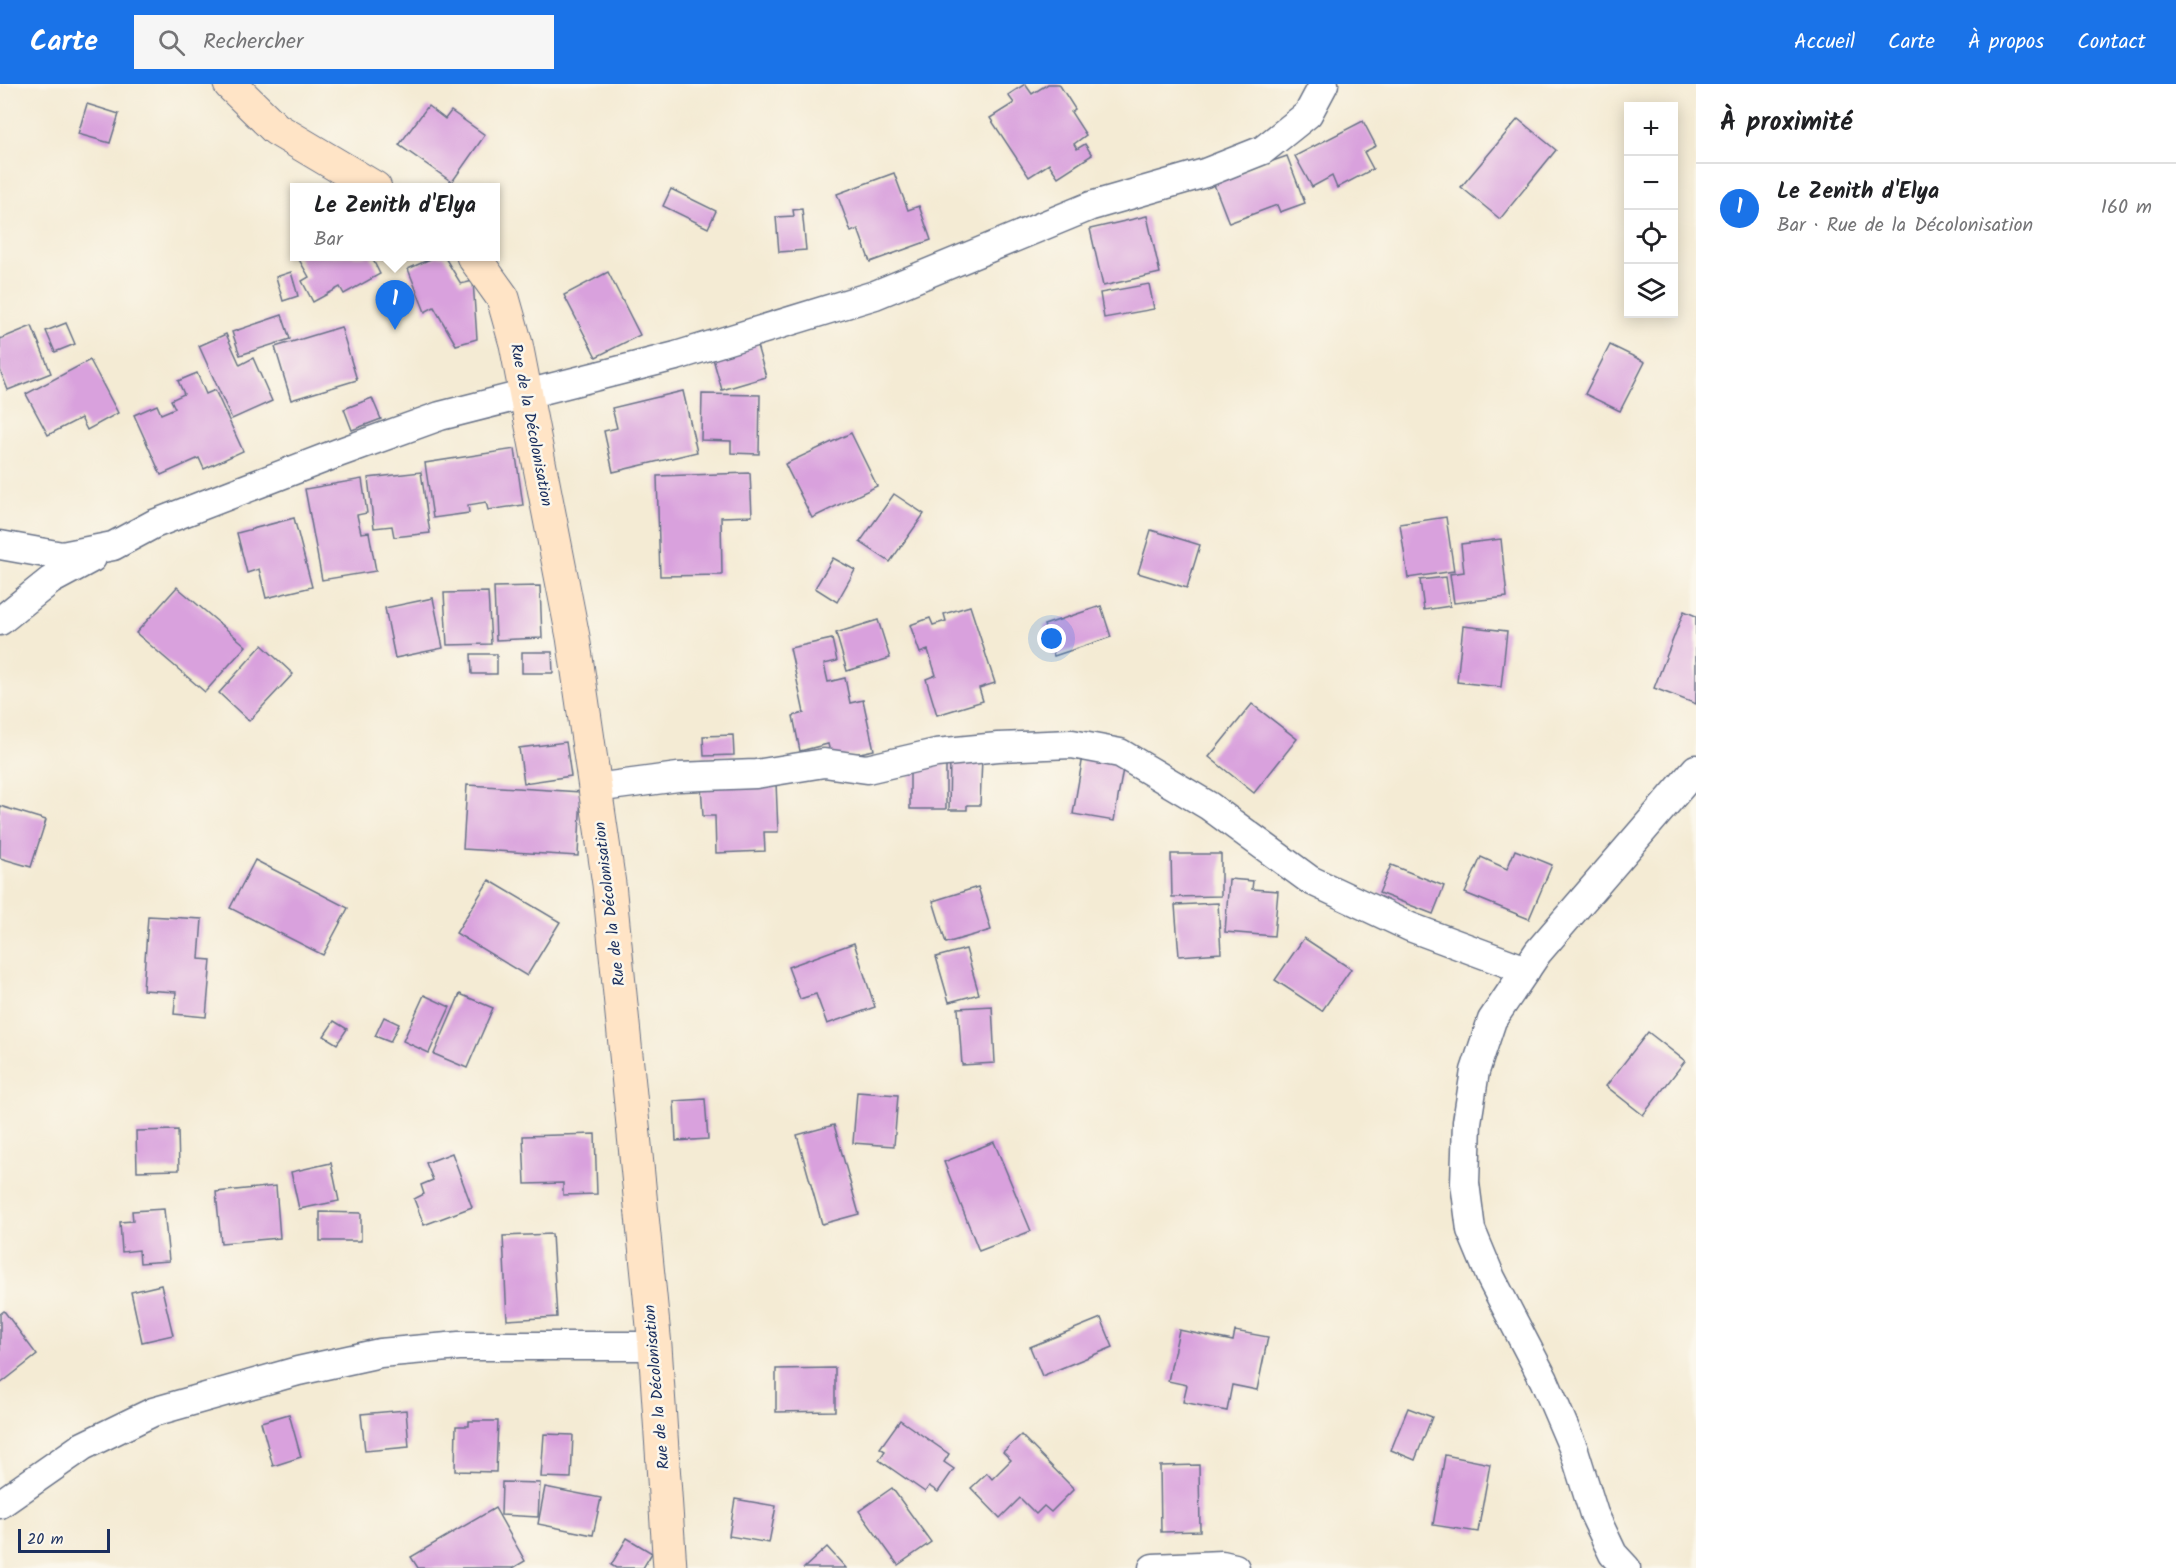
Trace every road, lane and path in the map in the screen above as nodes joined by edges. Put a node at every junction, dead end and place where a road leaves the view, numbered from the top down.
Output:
1 (230, 84) edge
2 (1324, 84) edge
3 (367, 183) edge
4 (477, 261) edge
5 (527, 393) junction
6 (154, 524) junction
7 (0, 545) edge
8 (0, 621) edge
9 (1696, 769) edge
10 (596, 788) junction
11 (1526, 970) junction
12 (655, 1346) junction
13 (0, 1504) edge
14 (670, 1568) edge
15 (1153, 1568) edge
16 (1235, 1568) edge
17 (1626, 1568) edge

1 - 3 street
2 - 5 street
4 - 5 street, Rue de la Décolonisation
5 - 6 street
5 - 10 street, Rue de la Décolonisation
6 - 7 street
6 - 8 street
9 - 11 street
10 - 11 street
10 - 12 street, Rue de la Décolonisation
11 - 17 street
12 - 13 street
12 - 14 street, Rue de la Décolonisation
15 - 16 street

